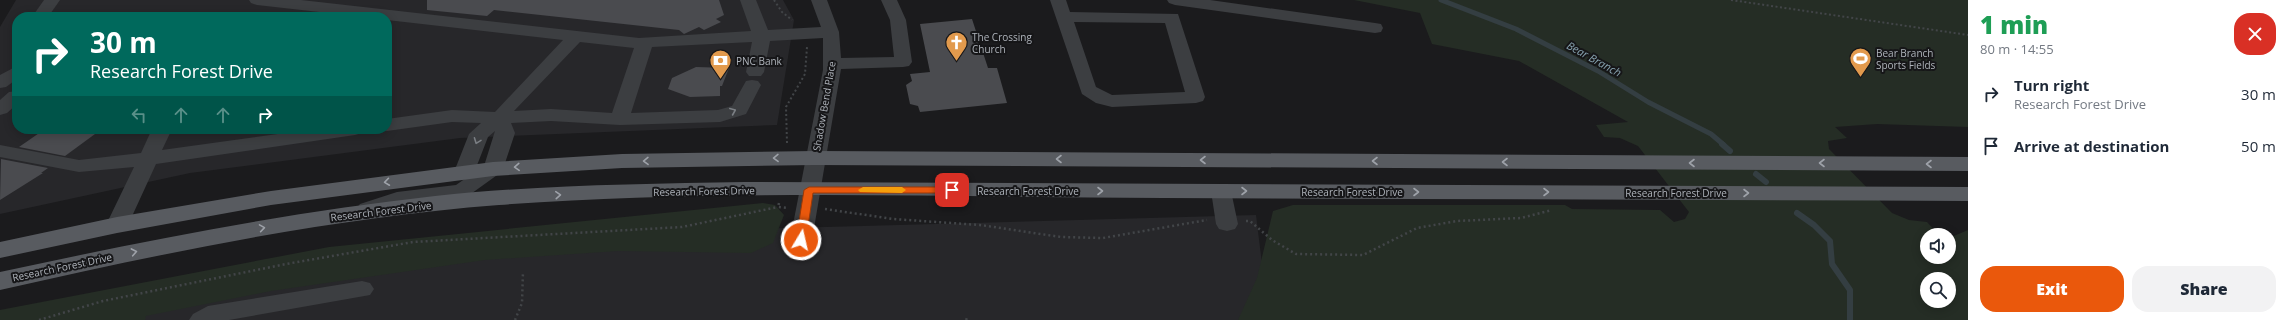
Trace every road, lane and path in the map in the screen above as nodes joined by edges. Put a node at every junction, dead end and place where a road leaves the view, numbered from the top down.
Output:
1 (52, 0) edge
2 (257, 0) edge
3 (748, 0) edge
4 (820, 0) edge
5 (889, 0) edge
6 (1058, 0) edge
7 (1175, 0) edge
8 (1731, 0) edge
9 (44, 12) edge
10 (363, 12) edge
11 (392, 15) edge
12 (1065, 17) junction
13 (1375, 28) dead end
14 (831, 32) junction
15 (1968, 35) edge
16 (576, 36) junction
17 (762, 37) junction
18 (645, 42) junction
19 (832, 64) junction
20 (12, 75) edge
21 (0, 83) edge
22 (11, 95) edge
23 (0, 109) edge
24 (500, 118) junction
25 (620, 119) junction
26 (392, 123) edge
27 (160, 134) edge
28 (319, 134) edge
29 (0, 151) edge
30 (148, 158) junction
31 (815, 158) junction
32 (1968, 164) edge
33 (493, 169) junction
34 (464, 172) junction
35 (809, 190) junction
36 (1221, 191) junction
37 (1968, 194) edge
38 (778, 208) dead end
39 (1556, 209) dead end
40 (348, 215) junction
41 (1206, 220) dead end
42 (1227, 222) junction
43 (117, 225) junction
44 (801, 240) dead end
45 (0, 250) edge
46 (523, 272) dead end
47 (0, 281) edge
48 (362, 289) dead end
49 (968, 316) dead end
50 (39, 320) edge
51 (201, 320) edge
52 (515, 320) edge
53 (966, 320) edge

1 - 9 street
2 - 10 street
3 - 17 street
4 - 14 street, Shadow Bend Place
5 - 19 street
6 - 12 street
7 - 13 street
8 - 15 path
11 - 16 street
12 - 12 street
14 - 17 street
14 - 19 street, Shadow Bend Place
16 - 18 street
16 - 24 street
17 - 18 street
25 -> 17 street
18 - 25 street
19 - 31 street, Shadow Bend Place
20 - 21 street
22 - 23 street
24 - 25 street
24 - 26 street
24 - 33 street
24 -> 34 street
27 - 30 street
28 - 30 street
29 - 30 street
30 - 43 street
32 -> 31 main road
31 -> 33 main road
31 - 35 street, Shadow Bend Place
33 - 34 main road
33 - 40 street
34 -> 43 main road
35 -> 36 main road, Research Forest Drive
40 -> 35 main road, Research Forest Drive
35 - 44 street, Shadow Bend Place
36 -> 37 main road, Research Forest Drive
36 - 42 street
38 - 50 path
39 - 42 path
47 -> 40 main road, Research Forest Drive
41 - 42 path
43 - 45 main road
46 - 52 path
48 - 51 street
49 - 53 path

